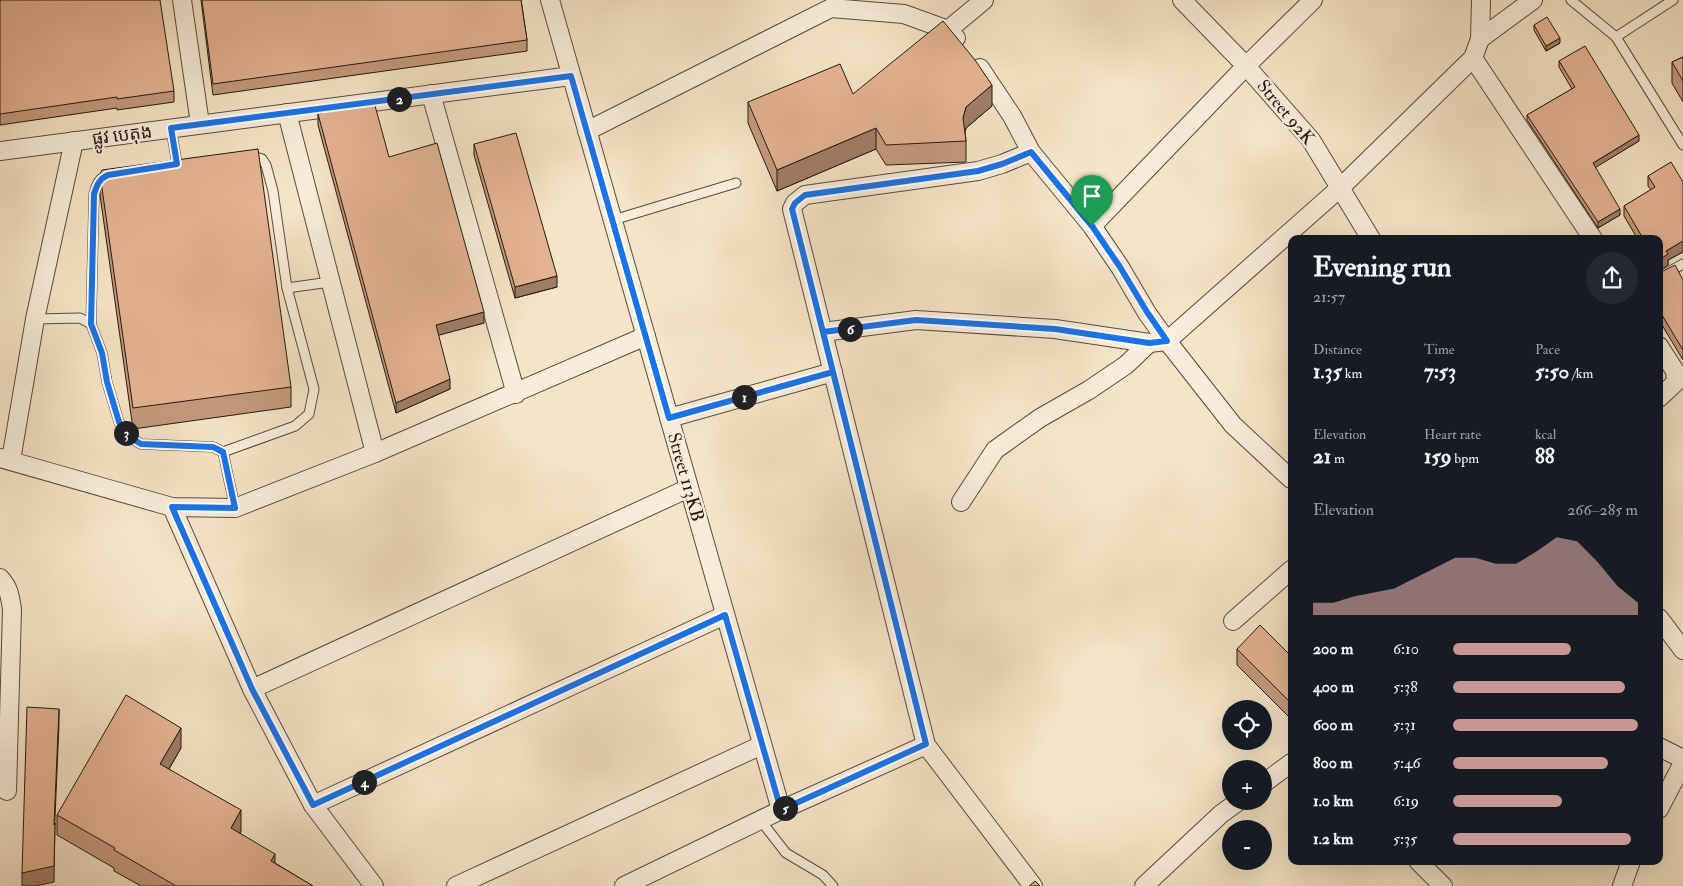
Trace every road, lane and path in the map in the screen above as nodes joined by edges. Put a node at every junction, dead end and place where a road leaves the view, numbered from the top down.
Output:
1 (182, 0) edge
2 (550, 0) edge
3 (984, 0) edge
4 (1182, 0) edge
5 (1313, 0) edge
6 (1481, 0) edge
7 (1533, 0) edge
8 (1571, 0) edge
9 (1673, 0) edge
10 (826, 4) edge
11 (948, 30) junction
12 (1616, 37) junction
13 (1480, 39) junction
14 (1473, 58) junction
15 (1246, 66) junction
16 (571, 76) junction
17 (431, 94) junction
18 (287, 114) junction
19 (200, 124) junction
20 (171, 128) junction
21 (587, 131) junction
22 (74, 141) junction
23 (1683, 145) edge
24 (0, 151) edge
25 (1031, 152) junction
26 (241, 159) edge
27 (167, 166) edge
28 (118, 174) edge
29 (736, 183) dead end
30 (1341, 187) junction
31 (612, 220) junction
32 (1092, 226) junction
33 (1369, 235) edge
34 (1590, 235) edge
35 (1683, 264) edge
36 (1663, 275) edge
37 (330, 282) junction
38 (287, 288) junction
39 (36, 319) junction
40 (91, 324) junction
41 (823, 332) junction
42 (646, 336) junction
43 (1167, 341) junction
44 (1149, 343) junction
45 (1663, 353) edge
46 (833, 372) junction
47 (516, 394) junction
48 (1663, 394) edge
49 (669, 418) junction
50 (223, 452) junction
51 (375, 454) junction
52 (5, 459) edge
53 (1288, 476) edge
54 (689, 488) junction
55 (961, 502) dead end
56 (172, 507) junction
57 (235, 508) junction
58 (1288, 573) edge
59 (0, 578) edge
60 (725, 615) junction
61 (1233, 621) dead end
62 (1663, 623) edge
63 (1683, 650) edge
64 (252, 689) junction
65 (926, 744) junction
66 (762, 745) junction
67 (1663, 749) edge
68 (1683, 759) edge
69 (1683, 762) edge
70 (1288, 765) edge
71 (1272, 777) edge
72 (7, 791) dead end
73 (1663, 802) edge
74 (313, 805) junction
75 (781, 810) junction
76 (1227, 810) edge
77 (761, 821) junction
78 (1422, 865) edge
79 (1630, 865) edge
80 (1148, 885) edge
81 (374, 886) edge
82 (456, 886) edge
83 (624, 886) edge
84 (833, 886) edge
85 (1033, 886) edge
86 (1443, 886) edge
87 (1622, 886) edge

1 - 19 street
2 - 16 street, Street 113KB
3 - 11 street
4 - 15 street, Street 92K
5 - 15 street
6 - 13 street
7 - 13 street
8 - 12 lane
9 - 12 lane
10 - 11 street
10 - 21 street
11 - 25 street
12 - 23 lane
13 - 14 street
14 - 30 street
14 - 34 street
15 - 30 street, Street 92K
15 - 32 street
16 - 17 street, ផ្លូវ បេតុង
16 - 21 street, Street 113KB
17 - 18 street, ផ្លូវ បេតុង
17 - 47 street
18 - 19 street, ផ្លូវ បេតុង
18 - 37 street
19 - 20 street, ផ្លូវ បេតុង
20 - 22 street, ផ្លូវ បេតុង
20 - 27 lane
21 - 31 street, Street 113KB
22 - 24 street, ផ្លូវ បេតុង
22 - 39 street
25 - 32 street
25 - 41 street
26 - 38 lane
28 - 40 lane
29 - 31 lane
30 - 33 street, Street 92K
30 - 43 street
31 - 42 street, Street 113KB
32 - 43 street
35 - 36 lane
37 - 38 lane
37 - 51 street
38 - 50 lane
39 - 40 lane
39 - 52 street
40 - 50 lane
41 - 44 street
41 - 46 street
42 - 47 street
42 - 49 street, Street 113KB
43 - 44 street
43 - 53 street
44 - 55 street
45 - 48 street
46 - 49 street
46 - 65 street
47 - 51 street
49 - 54 street, Street 113KB
50 - 57 lane
51 - 57 street
52 - 56 street
54 - 60 street, Street 113KB
54 - 64 street
56 - 57 street
56 - 64 street
58 - 61 street
59 - 72 street
60 - 66 street, Street 113KB
60 - 74 street
62 - 63 street
64 - 74 street
65 - 75 street
65 - 85 street
66 - 75 street, Street 113KB
66 - 82 street
67 - 68 street
69 - 73 street
70 - 71 street
74 - 81 street
75 - 77 street
76 - 80 street
77 - 83 street
77 - 84 lane
78 - 86 street
79 - 87 street

